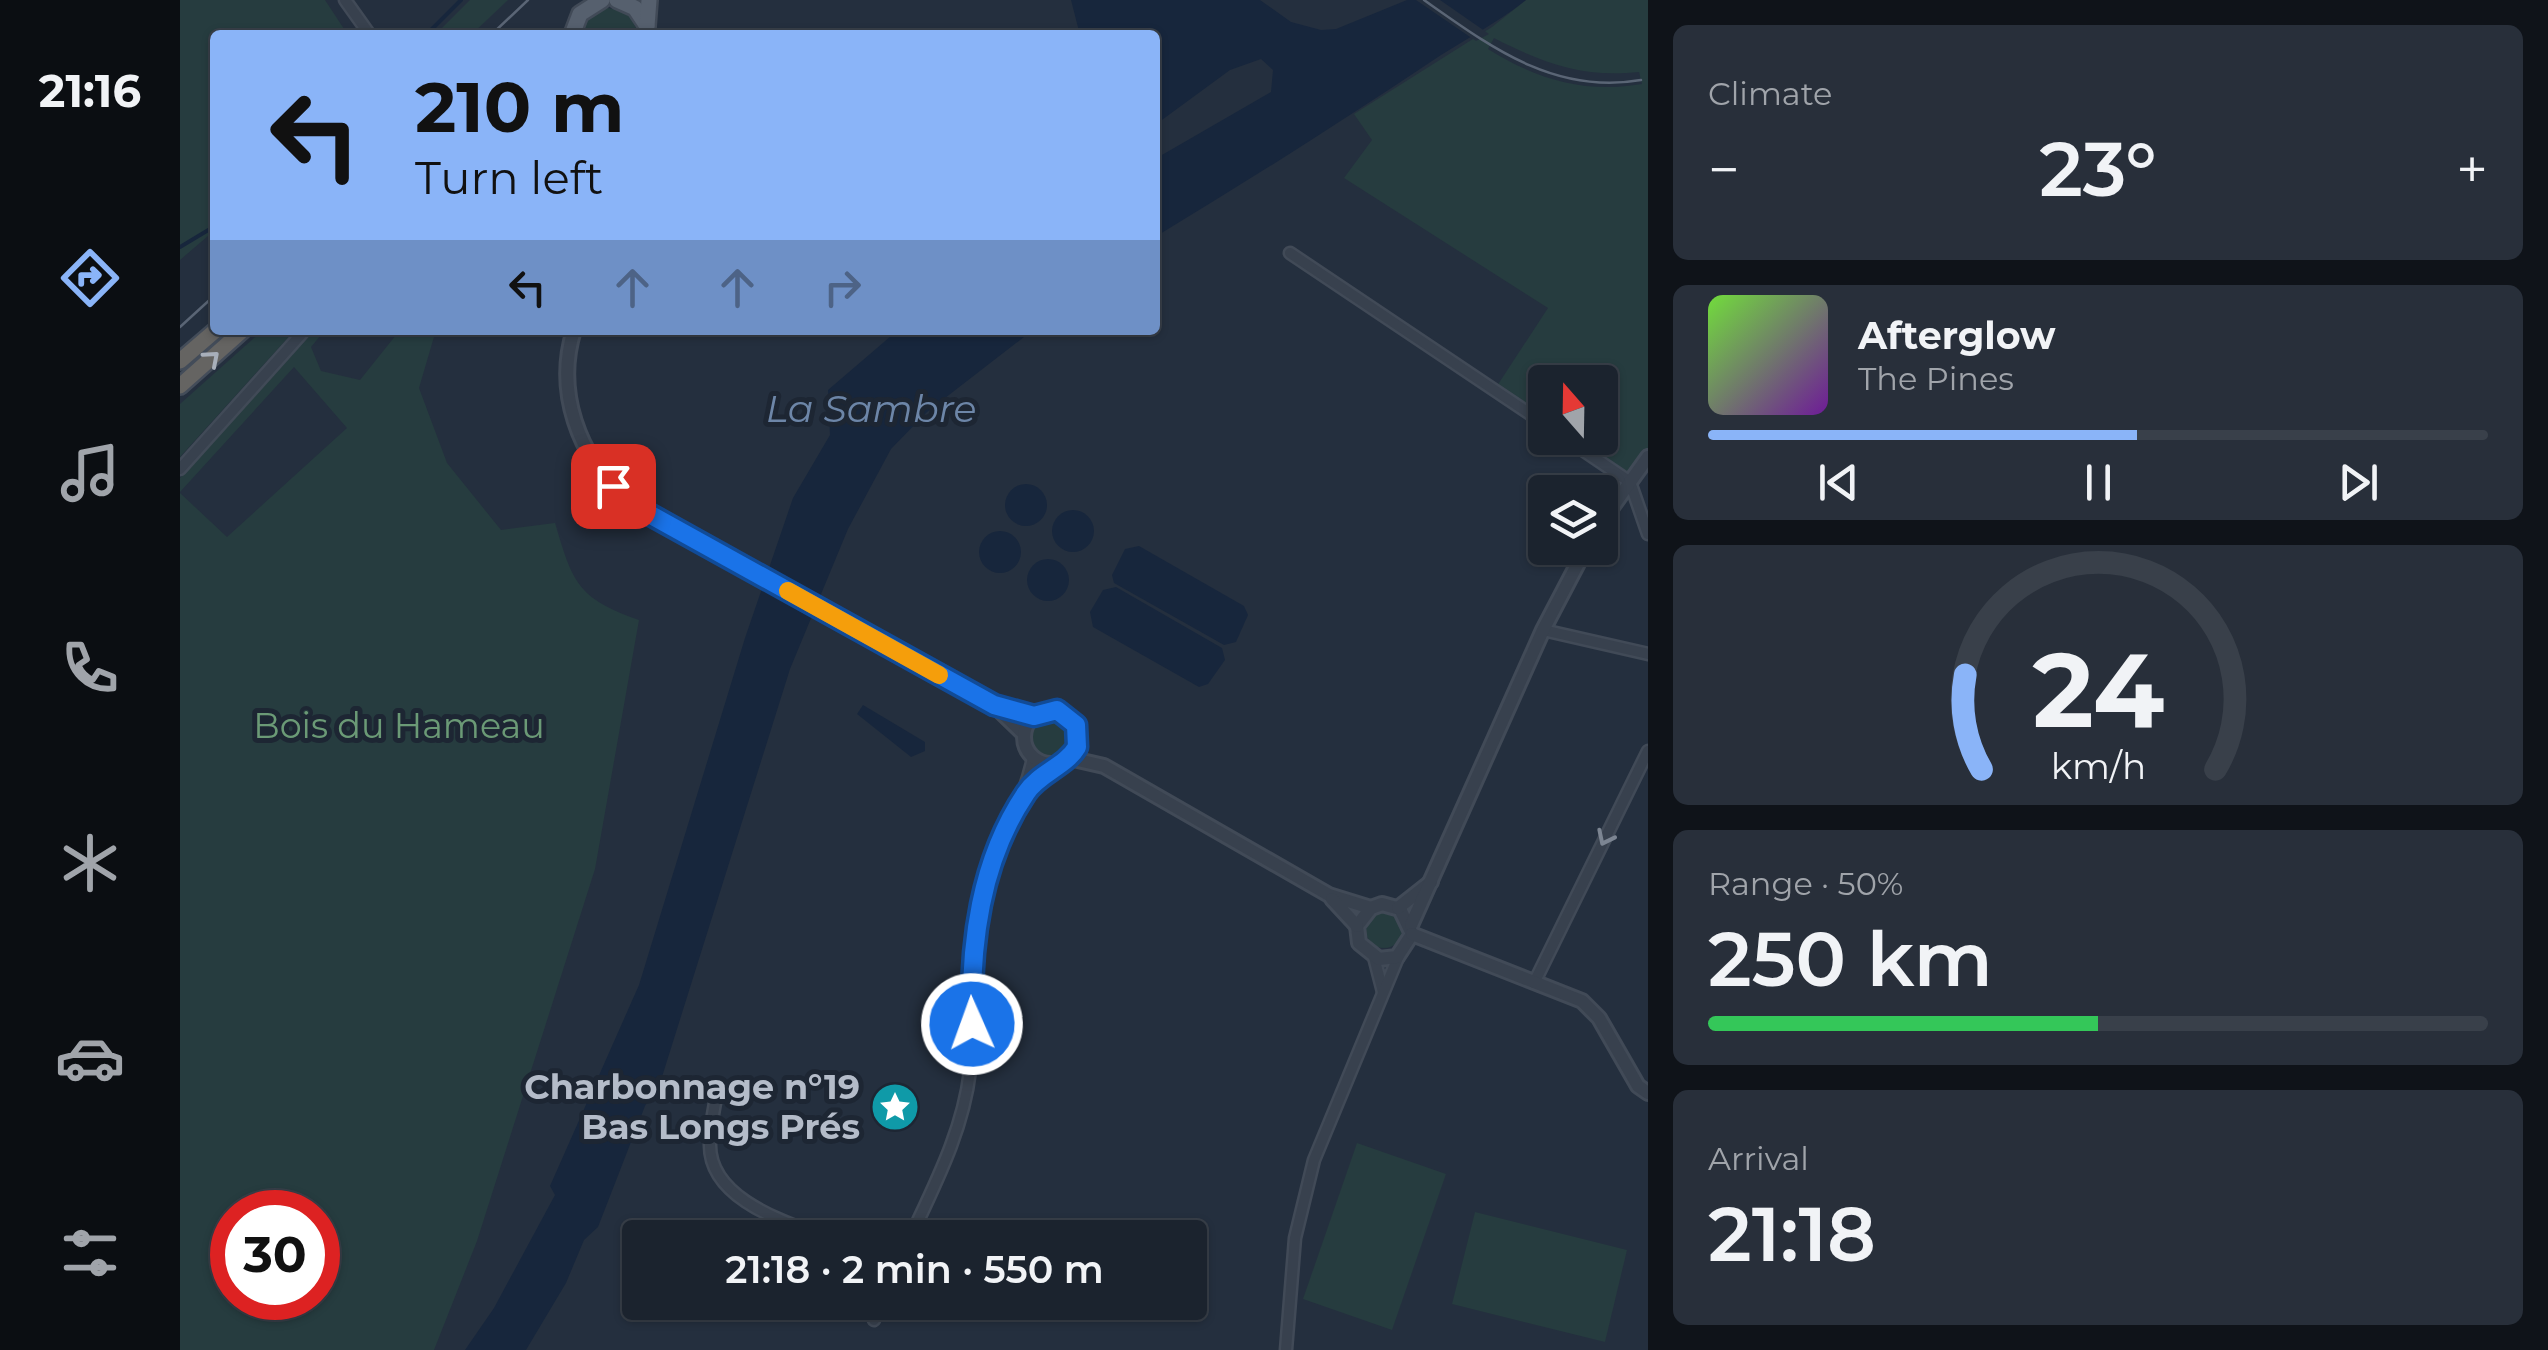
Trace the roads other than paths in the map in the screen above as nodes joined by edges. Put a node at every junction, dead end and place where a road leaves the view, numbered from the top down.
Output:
1 (344, 0) edge
2 (602, 0) edge
3 (617, 0) edge
4 (650, 0) edge
5 (366, 30) edge
6 (574, 30) edge
7 (647, 30) edge
8 (648, 30) edge
9 (1290, 252) dead end
10 (210, 335) edge
11 (238, 335) edge
12 (300, 335) edge
13 (573, 335) edge
14 (180, 362) edge
15 (180, 386) edge
16 (1528, 413) edge
17 (1590, 455) edge
18 (1648, 457) edge
19 (180, 468) edge
20 (1630, 482) junction
21 (1618, 499) edge
22 (1648, 534) edge
23 (1577, 565) edge
24 (1543, 630) junction
25 (1648, 654) edge
26 (994, 705) junction
27 (1034, 716) junction
28 (1024, 734) junction
29 (1078, 741) junction
30 (1648, 751) edge
31 (1033, 758) junction
32 (1069, 758) junction
33 (1055, 764) junction
34 (1104, 766) junction
35 (1026, 792) junction
36 (1431, 882) junction
37 (1329, 895) junction
38 (1371, 908) junction
39 (1398, 908) junction
40 (1358, 926) junction
41 (1412, 929) junction
42 (1398, 956) junction
43 (1374, 957) junction
44 (1534, 982) junction
45 (1383, 992) junction
46 (718, 1087) dead end
47 (1648, 1092) edge
48 (788, 1220) edge
49 (918, 1220) edge
50 (1286, 1350) edge

1 - 5 street
2 - 6 main road
3 - 7 main road
4 - 8 main road
9 - 16 street
10 - 14 highway
15 -> 11 highway
12 - 19 street
13 - 26 street
17 - 20 street
18 - 20 street
20 - 21 street
20 - 22 street
23 - 24 street
24 - 25 street
24 - 36 street
26 - 27 street
26 - 28 street
27 - 28 street
27 - 29 street
28 - 31 street
29 - 32 street
29 - 34 street
30 -> 44 street
31 - 33 street
31 - 35 street
32 - 33 street
32 - 34 street
33 - 35 street
34 - 37 street
35 - 49 street
36 - 39 street
36 - 41 street
37 - 38 street
37 - 40 street
38 - 39 street
38 - 40 street
39 - 41 street
40 - 43 street
41 - 42 street
41 - 44 street
42 - 43 street
42 - 45 street
43 - 45 street
44 - 47 street
45 - 50 street
46 - 48 street

